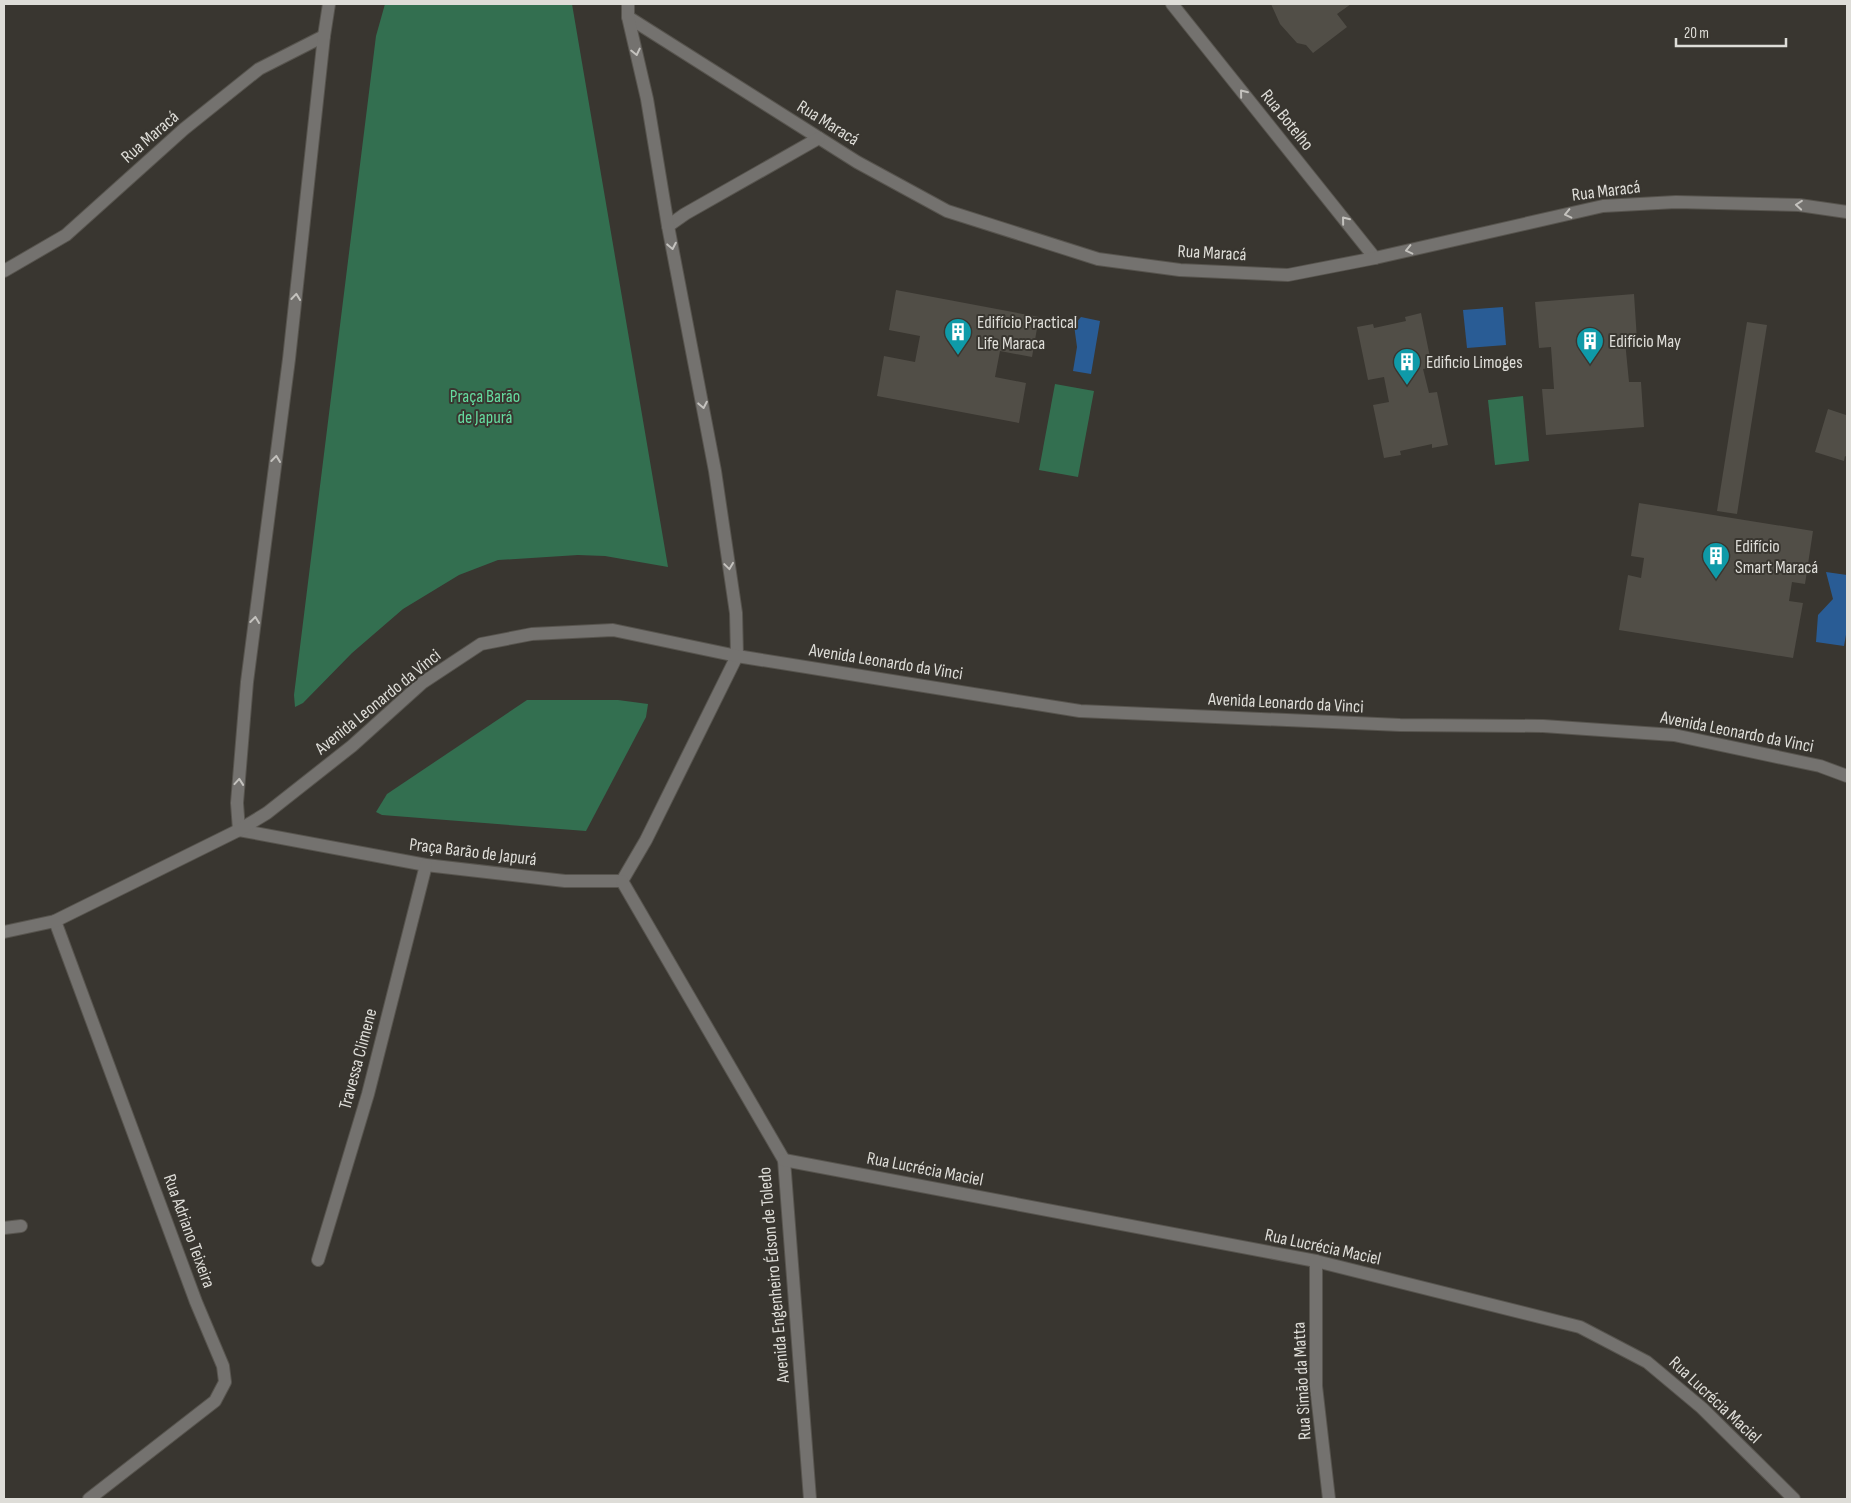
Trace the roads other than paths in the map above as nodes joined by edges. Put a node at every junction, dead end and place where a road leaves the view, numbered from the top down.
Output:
1 (329, 4) edge
2 (628, 4) edge
3 (1172, 4) edge
4 (628, 18) junction
5 (324, 36) junction
6 (819, 138) junction
7 (1847, 212) edge
8 (668, 226) junction
9 (1375, 258) junction
10 (4, 271) edge
11 (737, 656) junction
12 (1847, 776) edge
13 (239, 830) junction
14 (426, 865) junction
15 (622, 881) junction
16 (55, 922) junction
17 (4, 932) edge
18 (784, 1160) junction
19 (20, 1226) dead end
20 (4, 1228) edge
21 (318, 1260) dead end
22 (1316, 1261) junction
23 (89, 1499) edge
24 (810, 1499) edge
25 (1329, 1499) edge
26 (1794, 1499) edge

1 - 5 street
2 - 4 street
9 -> 3 street, Rua Botelho
4 - 6 street, Rua Maracá
4 -> 8 street
5 - 10 street, Rua Maracá
13 -> 5 street
6 - 8 street
6 - 9 street, Rua Maracá
7 -> 9 street, Rua Maracá
8 -> 11 street
11 - 12 street, Avenida Leonardo da Vinci
11 - 13 street, Avenida Leonardo da Vinci
11 - 15 street
13 - 14 street, Praça Barão de Japurá
13 - 16 street, Avenida Leonardo da Vinci
14 - 15 street, Praça Barão de Japurá
14 - 21 street, Travessa Climene
15 - 18 street, Avenida Engenheiro Édson de Toledo
16 - 17 street, Avenida Leonardo da Vinci
16 - 23 street, Rua Adriano Teixeira
18 - 22 street, Rua Lucrécia Maciel
18 - 24 street, Avenida Engenheiro Édson de Toledo
19 - 20 street
22 - 25 street, Rua Simão da Matta
22 - 26 street, Rua Lucrécia Maciel

